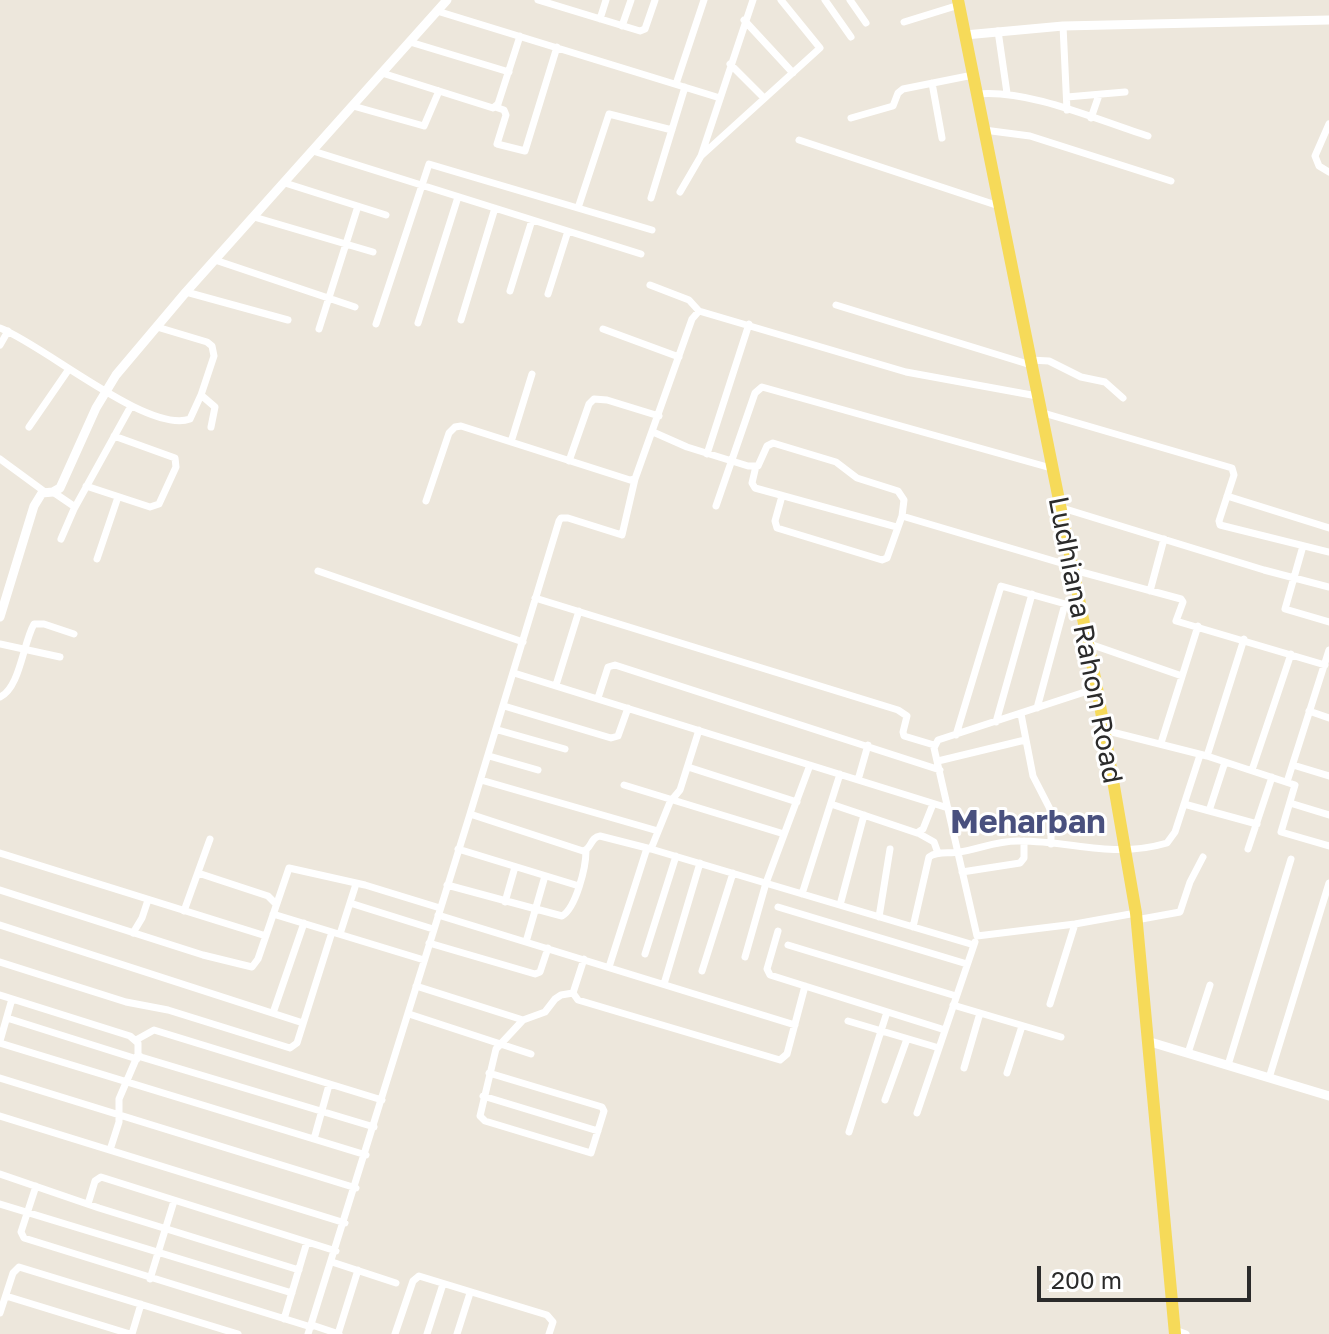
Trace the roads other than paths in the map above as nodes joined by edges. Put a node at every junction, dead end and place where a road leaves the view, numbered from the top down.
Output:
1 (447, 0) edge
2 (538, 0) edge
3 (606, 0) edge
4 (631, 0) edge
5 (655, 0) edge
6 (704, 0) edge
7 (753, 0) edge
8 (781, 0) edge
9 (825, 0) edge
10 (850, 0) edge
11 (958, 2) edge
12 (437, 11) junction
13 (600, 19) junction
14 (744, 20) junction
15 (1329, 20) edge
16 (904, 22) dead end
17 (866, 23) dead end
18 (622, 26) junction
19 (1063, 26) junction
20 (998, 31) junction
21 (965, 35) junction
22 (520, 36) junction
23 (851, 37) dead end
24 (410, 42) junction
25 (557, 47) junction
26 (730, 64) junction
27 (509, 72) junction
28 (382, 73) junction
29 (793, 73) junction
30 (973, 75) junction
31 (932, 83) junction
32 (676, 84) junction
33 (685, 87) junction
34 (439, 91) junction
35 (1125, 92) dead end
36 (1007, 93) junction
37 (977, 94) junction
38 (1099, 95) junction
39 (1067, 97) junction
40 (720, 98) junction
41 (764, 98) junction
42 (353, 106) junction
43 (495, 107) junction
44 (1067, 110) junction
45 (851, 118) dead end
46 (1091, 118) junction
47 (1329, 124) edge
48 (672, 130) junction
49 (984, 130) junction
50 (1148, 136) dead end
51 (942, 138) dead end
52 (799, 140) dead end
53 (313, 151) junction
54 (701, 156) junction
55 (1329, 172) edge
56 (1171, 181) dead end
57 (285, 183) junction
58 (420, 185) junction
59 (680, 192) dead end
60 (458, 197) junction
61 (651, 198) dead end
62 (358, 206) junction
63 (999, 206) junction
64 (495, 208) junction
65 (578, 208) junction
66 (386, 215) dead end
67 (254, 217) junction
68 (532, 220) junction
69 (652, 230) dead end
70 (568, 231) junction
71 (346, 243) junction
72 (373, 252) dead end
73 (641, 254) dead end
74 (215, 260) junction
75 (650, 285) dead end
76 (510, 291) dead end
77 (186, 292) junction
78 (548, 294) dead end
79 (329, 299) junction
80 (836, 305) dead end
81 (355, 307) dead end
82 (699, 311) junction
83 (288, 320) dead end
84 (461, 320) dead end
85 (418, 323) dead end
86 (376, 324) dead end
87 (749, 324) junction
88 (157, 327) junction
89 (319, 329) dead end
90 (603, 329) dead end
91 (4, 330) edge
92 (0, 345) edge
93 (679, 357) junction
94 (1030, 362) junction
95 (69, 369) junction
96 (532, 374) dead end
97 (106, 390) junction
98 (201, 395) junction
99 (1037, 396) junction
100 (1123, 398) dead end
101 (131, 406) junction
102 (1040, 412) junction
103 (659, 416) junction
104 (29, 427) dead end
105 (211, 427) dead end
106 (653, 432) junction
107 (114, 436) junction
108 (511, 442) junction
109 (707, 454) junction
110 (0, 459) edge
111 (569, 461) junction
112 (732, 462) junction
113 (756, 466) junction
114 (1051, 468) junction
115 (635, 479) junction
116 (86, 486) junction
117 (49, 492) junction
118 (782, 496) junction
119 (1227, 496) junction
120 (118, 497) junction
121 (426, 501) dead end
122 (716, 506) dead end
123 (75, 507) junction
124 (1059, 507) junction
125 (902, 516) junction
126 (897, 527) junction
127 (1329, 528) edge
128 (61, 539) dead end
129 (1164, 539) junction
130 (1303, 546) junction
131 (1329, 552) edge
132 (97, 559) dead end
133 (1071, 568) junction
134 (318, 571) dead end
135 (1293, 578) junction
136 (1329, 587) edge
137 (1150, 591) junction
138 (1032, 594) junction
139 (535, 598) junction
140 (1065, 604) junction
141 (1080, 608) junction
142 (579, 611) junction
143 (0, 617) edge
144 (1329, 622) edge
145 (1198, 626) junction
146 (74, 634) dead end
147 (1244, 639) junction
148 (523, 642) junction
149 (1087, 643) junction
150 (0, 644) edge
151 (24, 650) junction
152 (1329, 650) edge
153 (1291, 654) junction
154 (60, 657) dead end
155 (1325, 665) junction
156 (514, 673) junction
157 (1182, 676) junction
158 (1319, 681) junction
159 (556, 685) junction
160 (1329, 685) edge
161 (1097, 688) junction
162 (0, 697) edge
163 (598, 698) junction
164 (504, 706) junction
165 (628, 708) junction
166 (1037, 708) junction
167 (1309, 711) junction
168 (1021, 714) junction
169 (1329, 718) edge
170 (996, 722) junction
171 (498, 730) junction
172 (699, 730) junction
173 (1104, 730) junction
174 (956, 735) junction
175 (1025, 740) junction
176 (1161, 743) junction
177 (868, 745) junction
178 (934, 745) junction
179 (565, 749) dead end
180 (1203, 755) junction
181 (489, 756) junction
182 (1225, 762) junction
183 (810, 765) junction
184 (1293, 765) junction
185 (939, 766) junction
186 (688, 767) junction
187 (538, 770) dead end
188 (1252, 770) junction
189 (840, 774) junction
190 (1329, 776) edge
191 (1272, 777) junction
192 (481, 780) junction
193 (858, 780) junction
194 (1287, 782) junction
195 (624, 785) dead end
196 (672, 800) junction
197 (797, 802) junction
198 (1290, 803) junction
199 (831, 804) junction
200 (933, 804) junction
201 (1184, 804) junction
202 (948, 808) junction
203 (1209, 811) junction
204 (470, 814) junction
205 (864, 815) junction
206 (1329, 815) edge
207 (1257, 824) junction
208 (658, 831) junction
209 (918, 833) junction
210 (784, 834) junction
211 (210, 839) dead end
212 (1024, 841) junction
213 (1051, 844) junction
214 (1329, 846) edge
215 (649, 848) junction
216 (458, 849) junction
217 (890, 849) dead end
218 (1248, 849) dead end
219 (586, 851) junction
220 (1126, 851) junction
221 (958, 852) junction
222 (0, 853) edge
223 (938, 853) junction
224 (676, 856) junction
225 (1203, 857) dead end
226 (1291, 859) dead end
227 (700, 863) junction
228 (515, 867) junction
229 (962, 872) junction
230 (198, 873) junction
231 (733, 873) junction
232 (545, 876) junction
233 (766, 883) junction
234 (356, 884) junction
235 (447, 885) junction
236 (1329, 885) edge
237 (579, 886) junction
238 (0, 890) edge
239 (802, 894) junction
240 (148, 900) junction
241 (505, 902) junction
242 (350, 903) junction
243 (276, 904) junction
244 (840, 905) junction
245 (778, 907) dead end
246 (184, 911) junction
247 (439, 911) junction
248 (535, 911) junction
249 (273, 914) junction
250 (1136, 916) junction
251 (879, 917) junction
252 (304, 923) junction
253 (1075, 924) junction
254 (0, 925) edge
255 (913, 927) junction
256 (433, 929) junction
257 (778, 931) dead end
258 (133, 933) junction
259 (336, 933) junction
260 (266, 936) junction
261 (977, 936) junction
262 (526, 942) junction
263 (429, 943) junction
264 (788, 945) dead end
265 (974, 945) junction
266 (548, 948) junction
267 (645, 954) dead end
268 (745, 957) dead end
269 (584, 959) junction
270 (424, 960) junction
271 (0, 962) edge
272 (967, 964) junction
273 (609, 967) junction
274 (702, 971) dead end
275 (664, 984) junction
276 (1210, 985) dead end
277 (416, 986) junction
278 (805, 986) junction
279 (573, 993) junction
280 (0, 995) edge
281 (12, 999) junction
282 (955, 1001) junction
283 (1050, 1004) dead end
284 (887, 1012) junction
285 (273, 1013) junction
286 (980, 1013) junction
287 (409, 1014) junction
288 (7, 1018) junction
289 (523, 1020) junction
290 (848, 1021) dead end
291 (303, 1023) junction
292 (795, 1025) junction
293 (1022, 1026) junction
294 (945, 1030) junction
295 (880, 1031) junction
296 (1061, 1037) dead end
297 (907, 1039) junction
298 (136, 1040) junction
299 (1147, 1041) junction
300 (0, 1042) edge
301 (499, 1043) junction
302 (939, 1048) junction
303 (1188, 1053) junction
304 (531, 1054) dead end
305 (138, 1057) junction
306 (1228, 1065) junction
307 (964, 1068) dead end
308 (489, 1073) junction
309 (1007, 1073) dead end
310 (0, 1078) edge
311 (1269, 1078) junction
312 (128, 1082) junction
313 (329, 1085) junction
314 (483, 1096) junction
315 (1329, 1096) edge
316 (382, 1100) junction
317 (885, 1100) dead end
318 (322, 1112) junction
319 (917, 1113) dead end
320 (119, 1115) junction
321 (0, 1116) edge
322 (374, 1127) junction
323 (598, 1131) junction
324 (849, 1132) dead end
325 (314, 1139) junction
326 (110, 1150) junction
327 (366, 1155) junction
328 (0, 1174) edge
329 (36, 1186) junction
330 (356, 1188) junction
331 (174, 1201) junction
332 (0, 1204) edge
333 (88, 1204) junction
334 (27, 1213) junction
335 (345, 1223) junction
336 (165, 1228) junction
337 (307, 1242) junction
338 (158, 1251) junction
339 (336, 1251) junction
340 (332, 1262) junction
341 (299, 1270) junction
342 (358, 1270) junction
343 (150, 1279) junction
344 (396, 1283) dead end
345 (443, 1284) junction
346 (292, 1293) junction
347 (470, 1293) junction
348 (6, 1296) junction
349 (141, 1304) junction
350 (0, 1313) edge
351 (284, 1319) junction
352 (310, 1329) edge
353 (1179, 1333) edge
354 (131, 1334) edge
355 (238, 1334) edge
356 (338, 1334) edge
357 (395, 1334) edge
358 (427, 1334) edge
359 (457, 1334) edge
360 (549, 1334) edge

1 - 12 street
2 - 13 street
3 - 13 street
4 - 18 street
5 - 18 street
6 - 32 street
7 - 14 street
8 - 29 street
9 - 23 street
10 - 17 street
11 - 16 street
11 - 21 main road, Ludhiana Rahon Road
12 - 22 street
12 - 24 street
13 - 18 street
14 - 26 street
14 - 29 street
15 - 19 street
19 - 20 street
19 - 39 street
20 - 21 street
20 - 36 street
21 - 30 main road, Ludhiana Rahon Road
22 - 25 street
22 - 27 street
24 - 27 street
24 - 28 street
25 - 32 street
25 - 43 street
26 - 40 street
26 - 41 street
27 - 43 street
28 - 34 street
28 - 42 street
29 - 41 street
30 - 31 street
30 - 37 main road, Ludhiana Rahon Road
31 - 45 street
31 - 51 street
32 - 33 street
33 - 40 street
33 - 48 street
34 - 42 street
34 - 43 street
35 - 38 street
36 - 37 street
36 - 44 street
37 - 49 main road, Ludhiana Rahon Road
38 - 39 street
38 - 46 street
39 - 44 street
40 - 54 street
41 - 54 street
42 - 53 street
44 - 46 street
46 - 50 street
47 - 55 street
48 - 61 street
48 - 65 street
49 - 56 street
49 - 63 main road, Ludhiana Rahon Road
52 - 63 street
53 - 57 street
53 - 58 street
54 - 59 street
57 - 62 street
57 - 67 street
58 - 60 street
58 - 65 street
58 - 86 street
60 - 64 street
60 - 85 street
62 - 66 street
62 - 71 street
63 - 94 main road, Ludhiana Rahon Road
64 - 68 street
64 - 84 street
65 - 69 street
67 - 71 street
67 - 74 street
68 - 70 street
68 - 76 street
70 - 73 street
70 - 78 street
71 - 72 street
71 - 79 street
74 - 77 street
74 - 79 street
75 - 82 street
77 - 83 street
77 - 88 street
79 - 81 street
79 - 89 street
80 - 94 street
82 - 87 street
82 - 93 street
87 - 99 street
87 - 109 street
88 - 97 street
88 - 98 street
90 - 93 street
91 - 92 street
91 - 95 street
93 - 103 street
94 - 99 main road, Ludhiana Rahon Road
94 - 100 street
95 - 97 street
95 - 104 street
96 - 108 street
97 - 101 street
97 - 117 street
98 - 101 street
98 - 105 street
99 - 102 main road, Ludhiana Rahon Road
101 - 107 street
102 - 114 main road, Ludhiana Rahon Road
102 - 119 street
103 - 106 street
103 - 111 street
106 - 109 street
106 - 115 street
107 - 116 street
107 - 120 street
108 - 111 street
108 - 121 street
109 - 112 street
110 - 117 street
111 - 115 street
112 - 113 street
112 - 114 street
112 - 122 street
113 - 118 street
113 - 125 street
114 - 124 main road, Ludhiana Rahon Road
115 - 139 street
116 - 120 street
116 - 123 street
117 - 123 street
117 - 143 street
118 - 126 street
118 - 126 street
119 - 127 street
119 - 130 street
120 - 132 street
123 - 128 street
124 - 129 street
124 - 133 main road, Ludhiana Rahon Road
125 - 126 street
125 - 133 street
129 - 135 street
129 - 137 street
130 - 131 street
130 - 135 street
133 - 137 street
133 - 141 main road, Ludhiana Rahon Road
134 - 148 street
135 - 136 street
135 - 144 street
137 - 145 street
138 - 140 street
138 - 170 street
138 - 174 street
139 - 142 street
139 - 148 street
140 - 141 street
140 - 166 street
141 - 149 main road, Ludhiana Rahon Road
142 - 159 street
142 - 178 street
145 - 147 street
145 - 157 street
146 - 151 street
147 - 153 street
147 - 180 street
148 - 156 street
149 - 157 street
149 - 161 main road, Ludhiana Rahon Road
150 - 151 street
151 - 154 street
151 - 162 street
152 - 155 street
153 - 155 street
153 - 188 street
155 - 158 street
156 - 159 street
156 - 164 street
157 - 176 street
158 - 160 street
158 - 167 street
159 - 163 street
161 - 166 street
161 - 173 main road, Ludhiana Rahon Road
163 - 165 street
163 - 177 street
164 - 165 street
164 - 171 street
165 - 172 street
166 - 168 street
167 - 169 street
167 - 184 street
168 - 170 street
168 - 175 street
170 - 174 street
171 - 179 street
171 - 181 street
172 - 183 street
172 - 186 street
173 - 176 street
173 - 220 main road, Ludhiana Rahon Road
174 - 178 street
175 - 185 street
175 - 213 street
176 - 180 street
177 - 185 street
177 - 193 street
178 - 185 street
180 - 182 street
180 - 201 street
181 - 187 street
181 - 192 street
182 - 188 street
182 - 203 street
183 - 189 street
183 - 197 street
184 - 190 street
184 - 194 street
185 - 202 street
186 - 196 street
186 - 197 street
188 - 191 street
189 - 193 street
189 - 199 street
191 - 194 street
191 - 207 street
192 - 204 street
192 - 208 street
193 - 200 street
194 - 198 street
195 - 196 street
196 - 208 street
196 - 210 street
197 - 210 street
198 - 206 street
198 - 214 street
199 - 205 street
199 - 239 street
200 - 202 street
200 - 209 street
201 - 203 street
201 - 220 street
202 - 221 street
203 - 207 street
204 - 216 street
204 - 219 street
205 - 209 street
205 - 244 street
207 - 218 street
208 - 215 street
209 - 223 street
210 - 233 street
211 - 230 street
212 - 213 street
212 - 221 street
212 - 229 street
213 - 220 street
215 - 219 street
215 - 224 street
215 - 273 street
216 - 228 street
216 - 235 street
217 - 251 street
219 - 237 street
220 - 250 main road, Ludhiana Rahon Road
221 - 223 street
221 - 229 street
222 - 240 street
223 - 255 street
224 - 227 street
224 - 267 street
225 - 250 street
226 - 306 street
227 - 231 street
227 - 275 street
228 - 232 street
228 - 241 street
229 - 261 street
230 - 243 street
230 - 246 street
231 - 233 street
231 - 274 street
232 - 237 street
232 - 248 street
233 - 239 street
233 - 268 street
234 - 242 street
234 - 243 street
234 - 247 street
235 - 241 street
235 - 247 street
236 - 311 street
237 - 248 street
238 - 258 street
239 - 244 street
240 - 246 street
240 - 258 street
241 - 248 street
242 - 256 street
242 - 259 street
243 - 249 street
244 - 251 street
245 - 272 street
246 - 260 street
247 - 256 street
247 - 262 street
248 - 262 street
249 - 252 street
249 - 260 street
250 - 253 street
250 - 299 main road, Ludhiana Rahon Road
251 - 255 street
252 - 259 street
252 - 285 street
253 - 261 street
253 - 283 street
254 - 285 street
255 - 265 street
256 - 263 street
257 - 278 street
258 - 260 street
259 - 270 street
259 - 291 street
261 - 265 street
262 - 266 street
263 - 266 street
263 - 270 street
264 - 282 street
265 - 272 street
266 - 269 street
269 - 273 street
269 - 279 street
270 - 277 street
271 - 291 street
272 - 282 street
273 - 275 street
275 - 292 street
276 - 303 street
277 - 287 street
277 - 289 street
278 - 284 street
278 - 292 street
279 - 289 street
279 - 292 street
280 - 281 street
281 - 288 street
281 - 298 street
282 - 286 street
282 - 294 street
284 - 294 street
284 - 295 street
285 - 291 street
286 - 293 street
286 - 307 street
287 - 301 street
287 - 316 street
288 - 300 street
288 - 305 street
289 - 301 street
290 - 295 street
293 - 296 street
293 - 309 street
294 - 302 street
295 - 297 street
295 - 324 street
297 - 302 street
297 - 317 street
298 - 305 street
298 - 313 street
299 - 303 street
299 - 353 main road, Ludhiana Rahon Road
300 - 312 street
301 - 304 street
301 - 308 street
302 - 319 street
303 - 306 street
305 - 312 street
305 - 318 street
306 - 311 street
308 - 314 street
308 - 323 street
310 - 320 street
311 - 315 street
312 - 320 street
312 - 325 street
313 - 316 street
313 - 318 street
314 - 323 street
314 - 323 street
316 - 322 street
318 - 322 street
318 - 325 street
320 - 326 street
320 - 330 street
321 - 326 street
322 - 327 street
325 - 327 street
326 - 335 street
327 - 330 street
328 - 329 street
329 - 333 street
329 - 334 street
330 - 335 street
331 - 333 street
331 - 336 street
331 - 337 street
332 - 334 street
333 - 336 street
334 - 338 street
334 - 343 street
335 - 339 street
336 - 338 street
336 - 341 street
337 - 339 street
337 - 341 street
338 - 343 street
338 - 346 street
339 - 340 street
340 - 342 street
340 - 352 street
341 - 346 street
342 - 344 street
342 - 356 street
343 - 351 street
345 - 347 street
345 - 357 street
345 - 358 street
346 - 351 street
347 - 359 street
347 - 360 street
348 - 349 street
348 - 350 street
348 - 354 street
349 - 354 street
349 - 355 street
351 - 352 street
352 - 356 street

